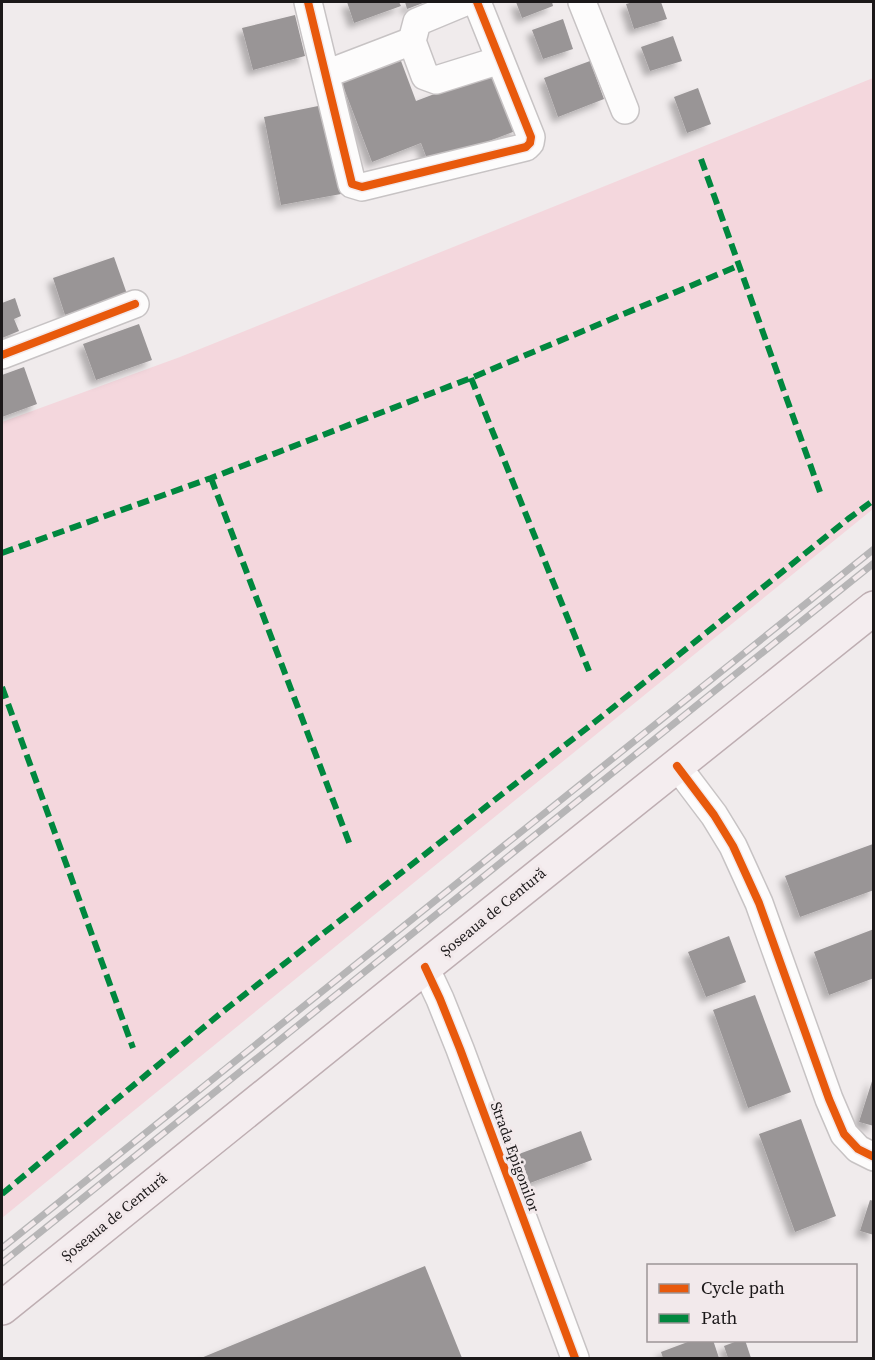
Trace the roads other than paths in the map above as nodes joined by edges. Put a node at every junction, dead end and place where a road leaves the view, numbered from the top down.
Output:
1 (308, 2) edge
2 (465, 2) edge
3 (477, 2) edge
4 (582, 2) edge
5 (412, 41) junction
6 (500, 60) junction
7 (326, 74) junction
8 (625, 110) dead end
9 (135, 304) dead end
10 (2, 354) edge
11 (873, 608) edge
12 (677, 765) junction
13 (425, 967) junction
14 (873, 1157) edge
15 (2, 1308) edge
16 (575, 1359) edge

1 - 7 street
2 - 5 street
3 - 6 street
4 - 8 street
5 - 6 street
5 - 7 street
6 - 7 street
9 - 10 street
11 - 12 main road, Șoseaua de Centură
12 - 13 main road, Șoseaua de Centură
12 - 14 street
13 - 15 main road, Șoseaua de Centură
13 - 16 street, Strada Epigonilor

